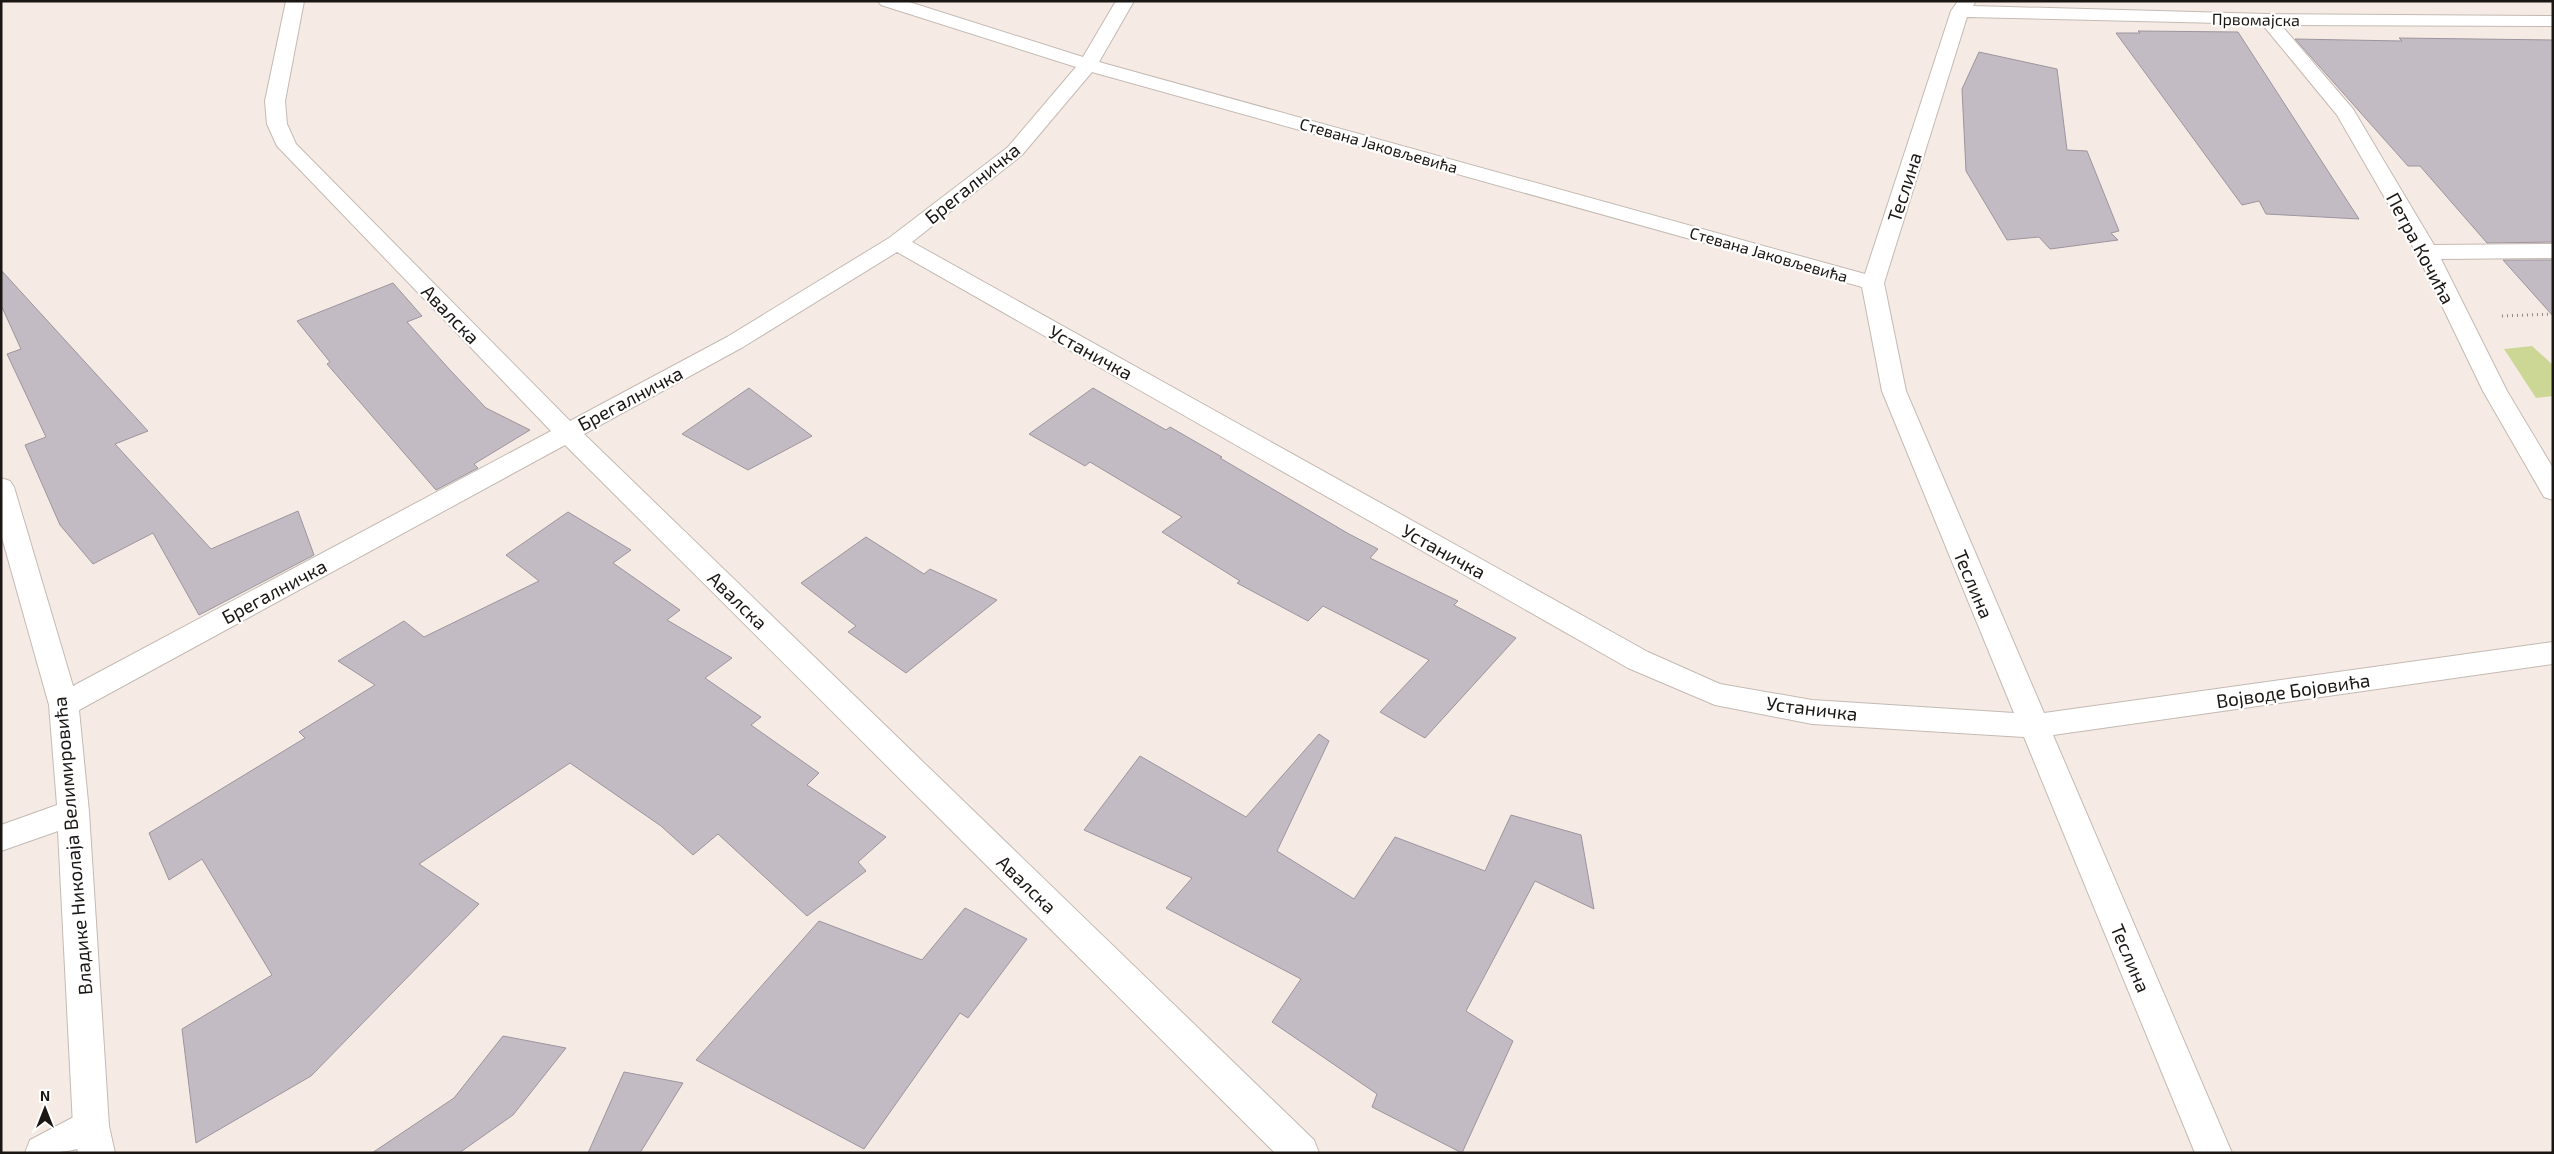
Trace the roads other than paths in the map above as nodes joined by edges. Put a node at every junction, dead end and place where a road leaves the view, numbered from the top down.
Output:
1 (295, 1) edge
2 (887, 1) edge
3 (1125, 1) edge
4 (1964, 6) edge
5 (2267, 19) junction
6 (2553, 21) edge
7 (1088, 64) junction
8 (897, 243) junction
9 (2553, 251) edge
10 (2427, 252) junction
11 (1873, 283) junction
12 (567, 432) junction
13 (1, 487) edge
14 (2553, 491) edge
15 (2553, 653) edge
16 (64, 705) junction
17 (2034, 726) junction
18 (73, 812) junction
19 (1, 838) edge
20 (94, 1139) edge
21 (43, 1153) edge
22 (1301, 1153) edge
23 (2214, 1153) edge

1 - 12 street, Авалска
2 - 7 street, Стевана Јаковљевића
3 - 7 street, Брегалничка
4 - 5 street, Првомајска
4 - 11 street, Теслина
5 - 6 street, Првомајска
5 - 10 street, Петра Кочића
7 - 8 street, Брегалничка
7 - 11 street, Стевана Јаковљевића
8 - 12 street, Брегалничка
8 - 17 street, Устаничка
9 - 10 street
10 - 14 street, Петра Кочића
11 - 17 street, Теслина
12 - 16 street, Брегалничка
12 - 22 street, Авалска
13 - 16 street, Владике Николаја Велимировића
15 - 17 street, Војводе Бојовића
16 - 18 street, Владике Николаја Велимировића
17 - 23 street, Теслина
18 - 19 street
18 - 20 street, Владике Николаја Велимировића
20 - 21 street

